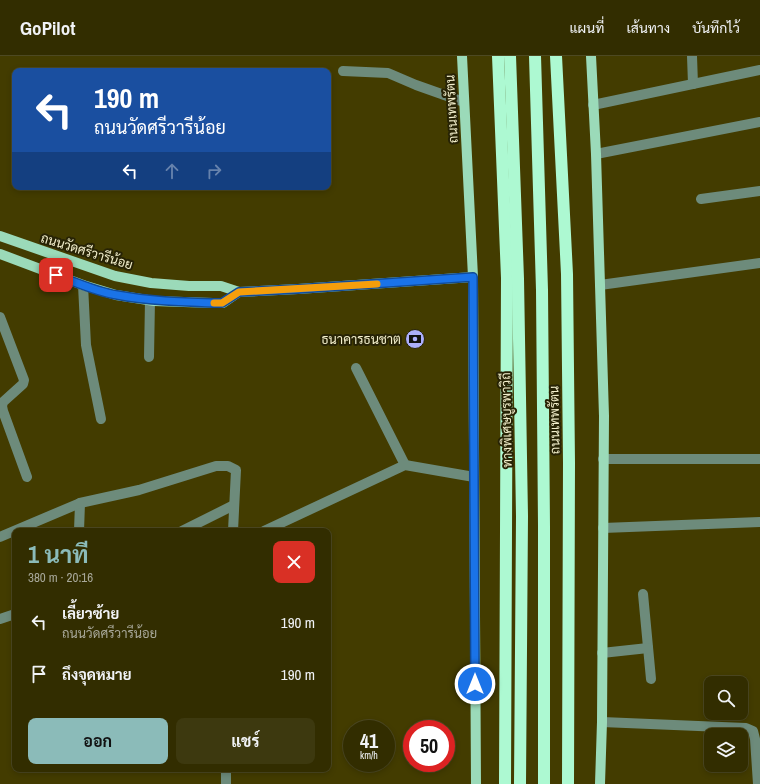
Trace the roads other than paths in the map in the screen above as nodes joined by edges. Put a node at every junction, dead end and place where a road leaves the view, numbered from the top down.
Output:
1 (462, 56) edge
2 (498, 56) edge
3 (510, 56) edge
4 (535, 56) edge
5 (556, 56) edge
6 (591, 56) edge
7 (692, 56) edge
8 (760, 70) edge
9 (343, 71) dead end
10 (693, 84) junction
11 (464, 102) junction
12 (593, 105) junction
13 (760, 122) edge
14 (596, 154) junction
15 (760, 191) edge
16 (701, 199) dead end
17 (0, 236) edge
18 (0, 254) edge
19 (760, 263) edge
20 (473, 277) junction
21 (83, 285) junction
22 (600, 285) junction
23 (239, 292) junction
24 (150, 300) junction
25 (0, 317) edge
26 (149, 357) dead end
27 (356, 368) dead end
28 (100, 419) dead end
29 (603, 459) junction
30 (760, 459) edge
31 (405, 465) junction
32 (28, 477) dead end
33 (474, 477) junction
34 (80, 503) junction
35 (234, 505) junction
36 (760, 522) edge
37 (21, 528) edge
38 (79, 528) edge
39 (188, 528) edge
40 (233, 528) edge
41 (270, 528) edge
42 (603, 528) junction
43 (12, 532) edge
44 (0, 537) edge
45 (643, 594) dead end
46 (12, 615) edge
47 (0, 619) edge
48 (648, 648) junction
49 (602, 652) junction
50 (651, 680) dead end
51 (602, 722) junction
52 (226, 772) edge
53 (226, 784) edge
54 (476, 784) edge
55 (505, 784) edge
56 (520, 784) edge
57 (544, 784) edge
58 (568, 784) edge
59 (600, 784) edge
60 (758, 784) edge

1 - 11 main road, ถนนเทพรัตน
2 - 55 highway
3 - 56 highway, ทางพิเศษบูรพาวิถี
4 - 57 highway
5 - 58 highway, ถนนเทพรัตน
6 - 12 main road
7 - 10 street
8 - 10 street
9 - 11 street
10 - 12 street
11 - 20 main road, ถนนเทพรัตน
12 - 14 main road
13 - 14 street
14 - 22 main road
15 - 16 street
17 - 23 main road, ถนนวัดศรีวารีน้อย
18 - 21 main road, ถนนวัดศรีวารีน้อย
19 - 22 street
20 - 23 main road, ถนนวัดศรีวารีน้อย
20 - 33 main road, ถนนเทพรัตน
21 - 24 main road, ถนนวัดศรีวารีน้อย
21 - 28 street
22 - 29 main road
23 - 24 main road, ถนนวัดศรีวารีน้อย
24 - 26 street
25 - 32 street
27 - 31 street
29 - 30 street
29 - 42 main road
31 - 33 street
31 - 41 street
33 - 54 main road, ถนนเทพรัตน
34 - 35 street
34 - 37 street
34 - 38 street
35 - 39 street
35 - 40 street
36 - 42 street
42 - 49 main road
43 - 44 street
45 - 48 street
46 - 47 street
48 - 49 street
48 - 50 street
49 - 51 main road
51 - 59 main road
51 - 60 street
52 - 53 street

